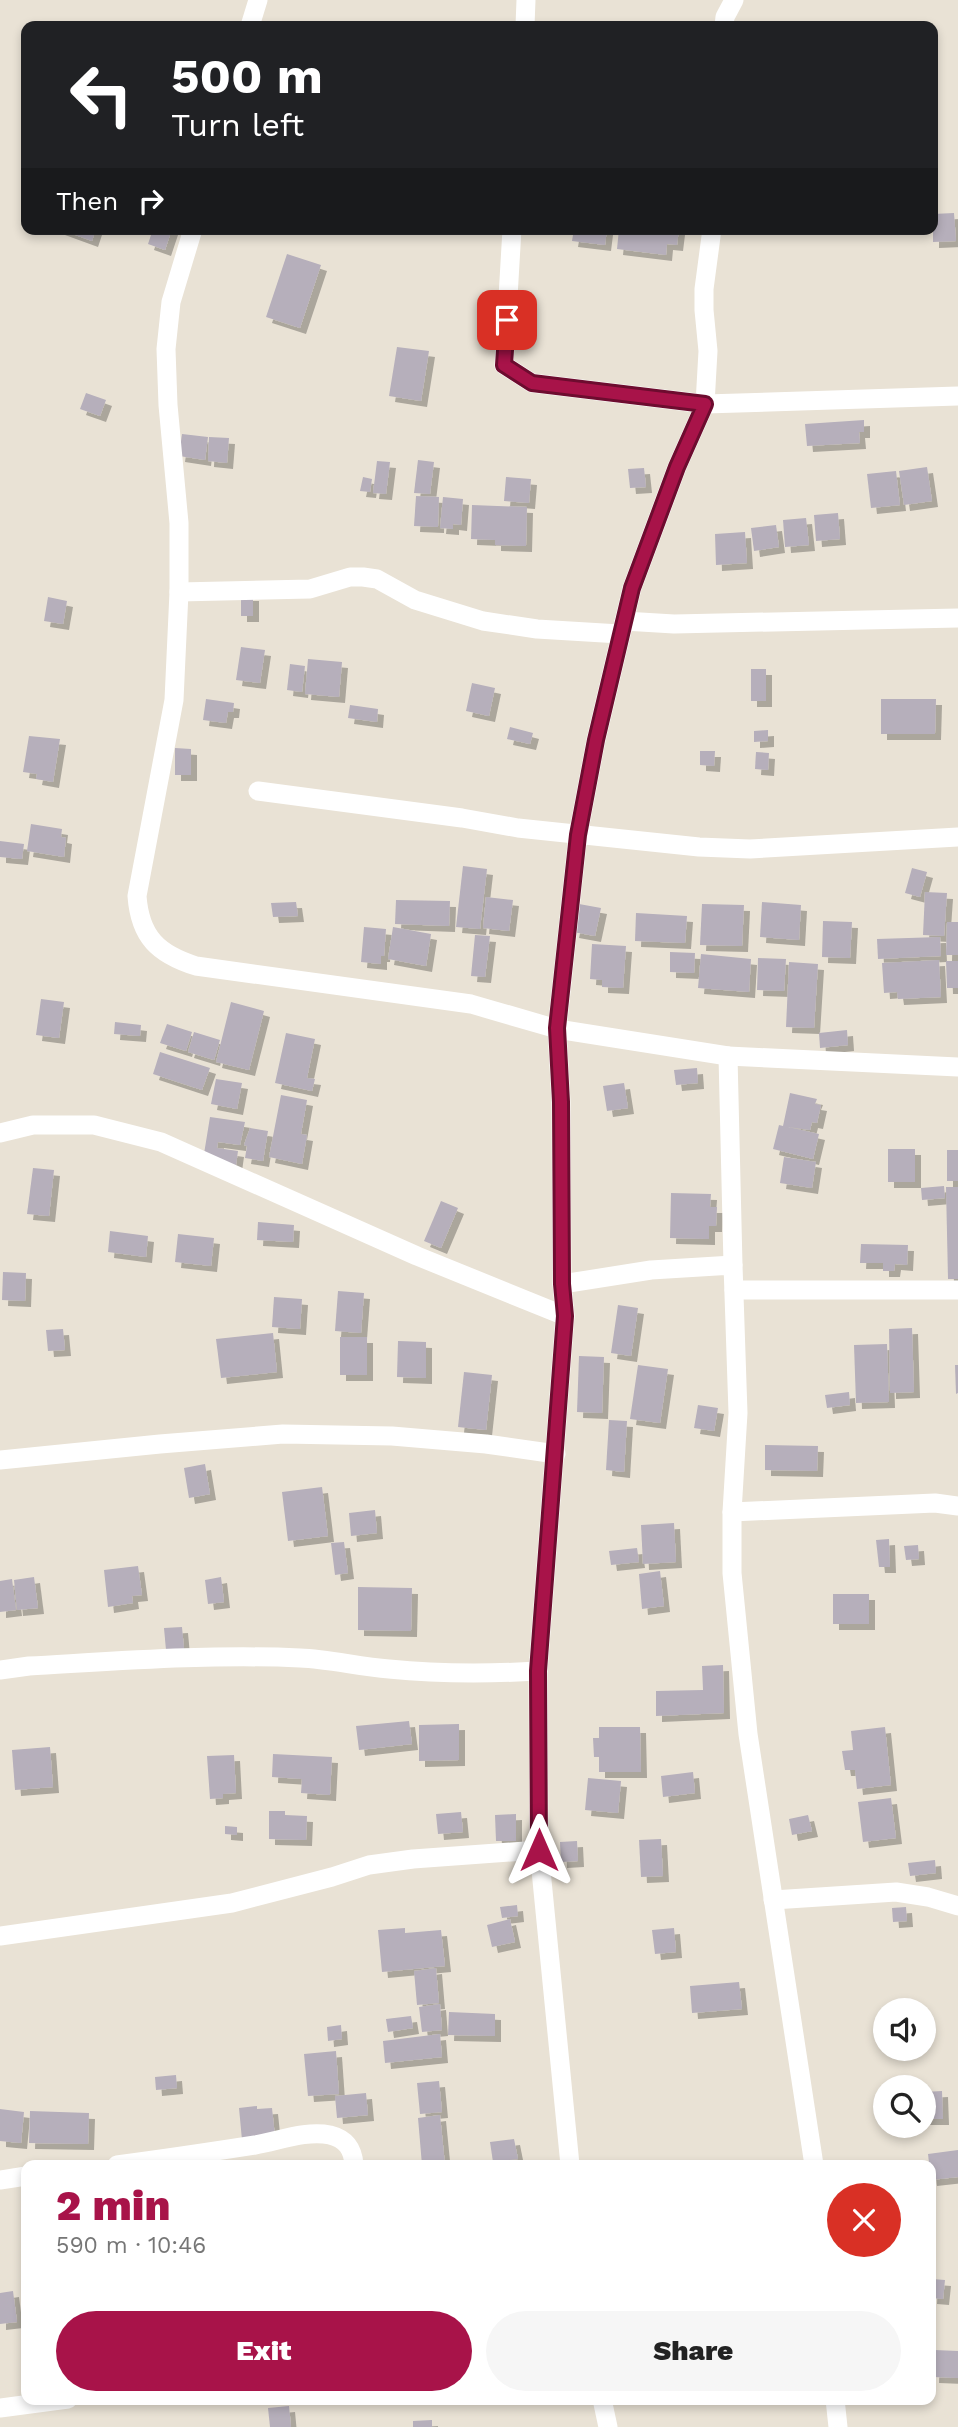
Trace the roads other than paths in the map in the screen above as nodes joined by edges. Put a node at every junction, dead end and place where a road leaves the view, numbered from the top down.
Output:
1 (258, 0) edge
2 (526, 0) edge
3 (734, 0) edge
4 (252, 21) edge
5 (525, 21) edge
6 (725, 21) edge
7 (191, 235) edge
8 (512, 235) edge
9 (711, 235) edge
10 (958, 396) edge
11 (705, 404) junction
12 (179, 592) junction
13 (958, 618) edge
14 (622, 628) junction
15 (258, 791) dead end
16 (578, 835) junction
17 (958, 837) edge
18 (557, 1028) junction
19 (728, 1056) junction
20 (958, 1067) edge
21 (0, 1133) edge
22 (733, 1265) junction
23 (562, 1284) junction
24 (734, 1290) junction
25 (958, 1290) edge
26 (565, 1316) junction
27 (555, 1454) junction
28 (0, 1460) edge
29 (958, 1506) edge
30 (732, 1512) junction
31 (0, 1670) edge
32 (538, 1671) junction
33 (539, 1850) junction
34 (773, 1900) junction
35 (958, 1906) edge
36 (0, 1936) edge
37 (151, 2160) edge
38 (354, 2160) edge
39 (570, 2160) edge
40 (813, 2160) edge
41 (21, 2177) edge
42 (0, 2180) edge
43 (43, 2405) edge
44 (603, 2405) edge
45 (836, 2405) edge
46 (5, 2414) edge
47 (608, 2427) edge
48 (838, 2427) edge

1 - 4 street
2 - 5 street
3 - 6 street
7 - 12 street
8 - 11 street
9 - 11 street
10 - 11 street
11 - 14 street
12 - 14 street
12 - 18 street
13 - 14 street
14 - 16 street
15 - 16 street
16 - 17 street
16 - 18 street
18 - 19 street
18 - 23 street
19 - 20 street
19 - 22 street
21 - 26 street
22 - 23 street
22 - 24 street
23 - 26 street
24 - 25 street
24 - 30 street
26 - 27 street
27 - 28 street
27 - 32 street
29 - 30 street
30 - 34 street
31 - 32 street
32 - 33 street
33 - 36 street
33 - 39 street
34 - 35 street
34 - 40 street
37 - 38 street
41 - 42 street
43 - 46 street
44 - 47 street
45 - 48 street

